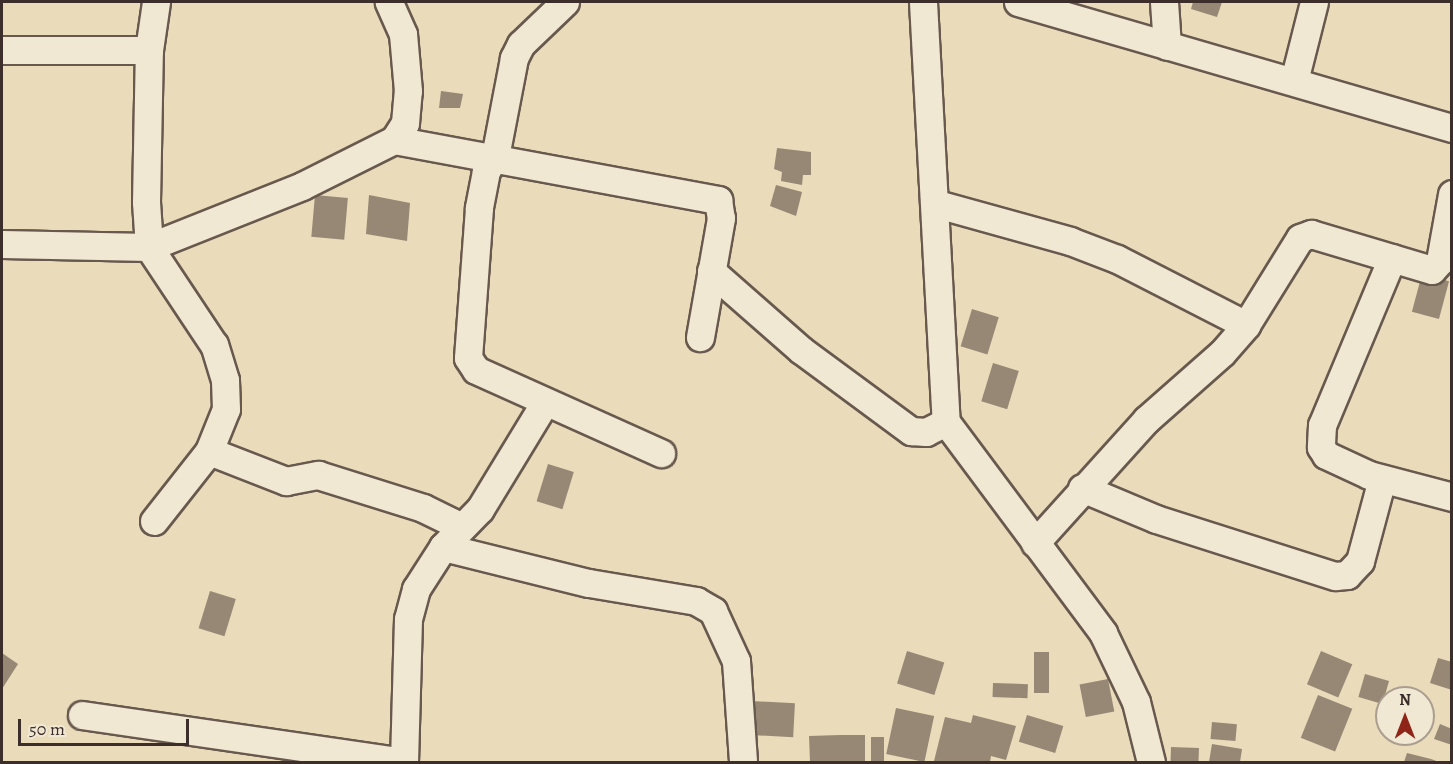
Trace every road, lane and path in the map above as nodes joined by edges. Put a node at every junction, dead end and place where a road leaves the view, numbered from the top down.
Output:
1 (156, 2) edge
2 (389, 2) edge
3 (565, 2) edge
4 (923, 2) edge
5 (1017, 2) edge
6 (1164, 2) edge
7 (1314, 2) edge
8 (1167, 46) junction
9 (2, 50) edge
10 (149, 50) junction
11 (1294, 81) junction
12 (1452, 128) edge
13 (394, 140) junction
14 (495, 158) junction
15 (1452, 195) edge
16 (937, 204) junction
17 (2, 244) edge
18 (149, 247) junction
19 (1392, 258) junction
20 (711, 271) junction
21 (1246, 325) junction
22 (700, 337) dead end
23 (545, 402) junction
24 (946, 422) junction
25 (209, 451) junction
26 (661, 453) dead end
27 (1382, 479) junction
28 (1082, 488) junction
29 (1452, 497) edge
30 (154, 521) dead end
31 (462, 527) junction
32 (1035, 543) junction
33 (443, 547) junction
34 (82, 715) dead end
35 (404, 762) edge
36 (743, 762) edge
37 (1151, 762) edge

1 - 10 street
2 - 13 street
3 - 14 street
4 - 16 street
5 - 8 street
6 - 8 street
7 - 11 street
8 - 11 street
9 - 10 street
10 - 18 street
11 - 12 street
13 - 14 street
13 - 18 street
14 - 20 street
14 - 23 street
15 - 19 street
16 - 21 street
16 - 24 street
17 - 18 street
18 - 25 street
19 - 21 street
19 - 27 street
20 - 22 street
20 - 24 street
21 - 28 street
23 - 26 street
23 - 31 street
24 - 32 street
25 - 30 street
25 - 31 street
27 - 28 street
27 - 29 street
28 - 32 street
31 - 33 street
32 - 37 street
33 - 35 street
33 - 36 street
34 - 35 street

